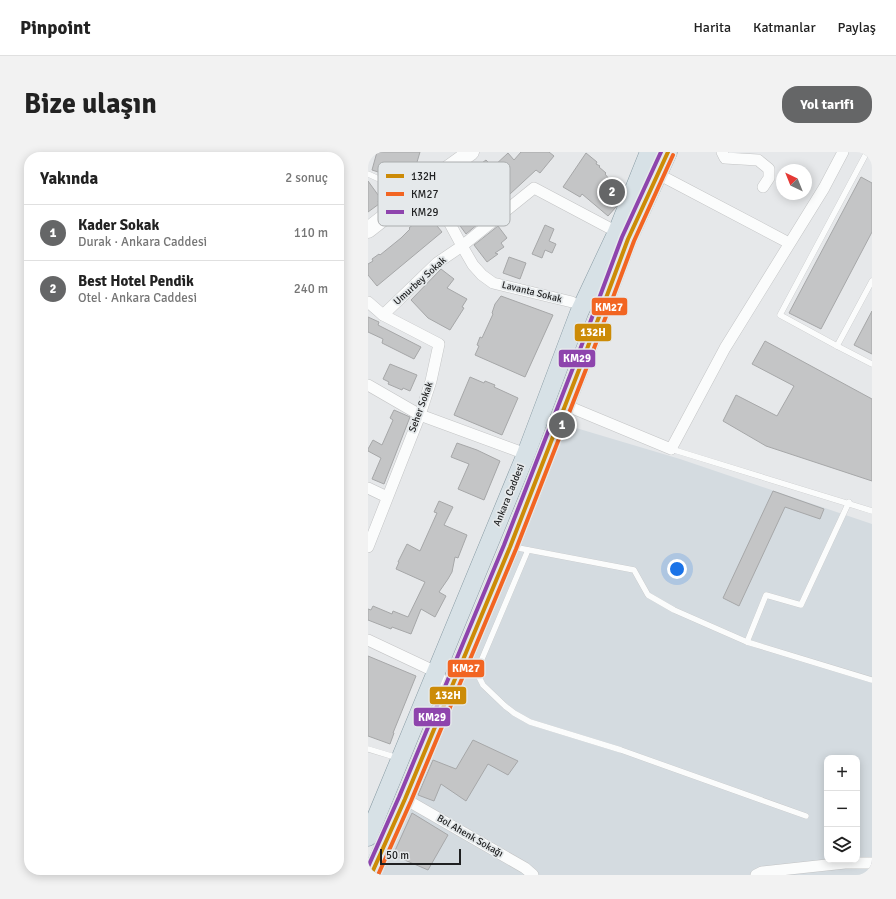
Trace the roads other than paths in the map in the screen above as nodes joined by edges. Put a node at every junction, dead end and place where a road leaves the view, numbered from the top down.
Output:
1 (470, 152) edge
2 (649, 152) edge
3 (668, 152) edge
4 (722, 152) edge
5 (843, 152) edge
6 (867, 152) edge
7 (456, 162) edge
8 (368, 174) edge
9 (658, 174) junction
10 (378, 178) edge
11 (763, 187) dead end
12 (510, 207) edge
13 (378, 222) edge
14 (451, 226) edge
15 (487, 226) edge
16 (368, 230) edge
17 (617, 232) junction
18 (789, 243) junction
19 (462, 246) junction
20 (872, 281) edge
21 (368, 302) edge
22 (572, 302) dead end
23 (383, 315) junction
24 (837, 346) junction
25 (872, 364) edge
26 (368, 385) edge
27 (565, 405) junction
28 (420, 415) junction
29 (671, 449) junction
30 (526, 454) junction
31 (368, 488) edge
32 (387, 497) junction
33 (849, 502) junction
34 (872, 510) edge
35 (368, 546) edge
36 (510, 546) junction
37 (528, 550) junction
38 (368, 640) edge
39 (747, 642) junction
40 (436, 672) junction
41 (872, 680) edge
42 (450, 691) junction
43 (368, 749) edge
44 (400, 759) junction
45 (405, 799) junction
46 (806, 816) dead end
47 (368, 837) edge
48 (872, 863) edge
49 (371, 875) edge
50 (533, 875) edge
51 (756, 875) edge

1 - 7 street
2 - 17 main road, Ankara Caddesi
3 - 9 main road, Ankara Caddesi
4 - 11 street
5 - 18 street
6 - 24 lane
8 - 10 lane
9 - 18 street
9 - 27 main road, Ankara Caddesi
12 - 17 street, Umurbey Sokak
13 - 16 street
14 - 19 street, Lavanta Sokak
15 - 19 street, Umurbey Sokak
17 - 30 main road, Ankara Caddesi
18 - 29 street
19 - 22 street, Lavanta Sokak
19 - 23 street, Umurbey Sokak
20 - 24 lane
21 - 23 street, Seher Sokak
23 - 28 street, Seher Sokak
24 - 25 lane
26 - 28 street
27 - 29 street
27 - 36 main road, Ankara Caddesi
28 - 30 street
28 - 32 street, Seher Sokak
29 - 33 lane
30 - 40 main road, Ankara Caddesi
31 - 32 street
32 - 35 street, Seher Sokak
33 - 34 lane
33 - 39 lane
36 - 37 lane
36 - 42 main road, Ankara Caddesi
37 - 39 lane
37 - 46 lane
38 - 40 street
39 - 41 lane
40 - 42 street
40 - 44 main road, Ankara Caddesi
42 - 45 main road, Ankara Caddesi
43 - 44 lane
44 - 47 main road, Ankara Caddesi
45 - 49 main road, Ankara Caddesi
45 - 50 street, Bol Ahenk Sokağı
48 - 51 street

